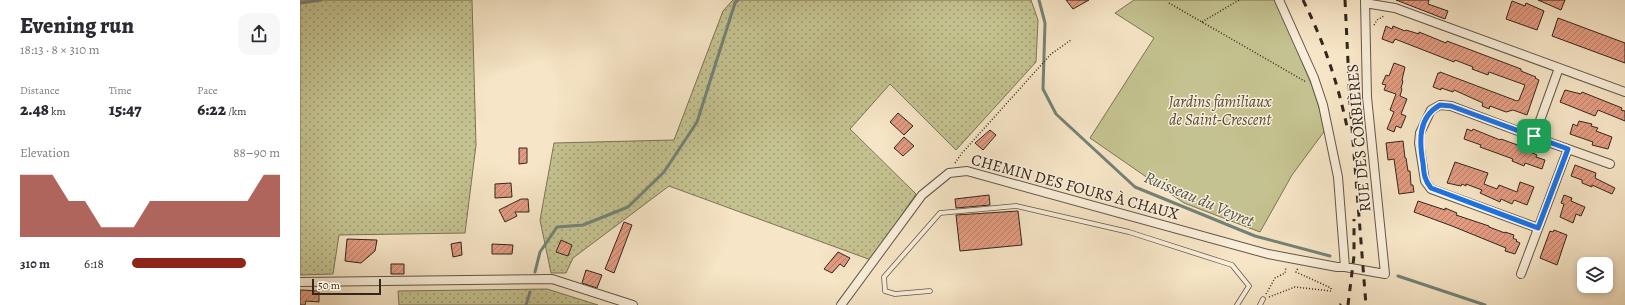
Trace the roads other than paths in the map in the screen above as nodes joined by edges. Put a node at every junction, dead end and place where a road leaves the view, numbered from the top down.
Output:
1 (1279, 0) edge
2 (1365, 2) edge
3 (1559, 68) junction
4 (1625, 92) edge
5 (1534, 136) junction
6 (1568, 149) junction
7 (1610, 164) dead end
8 (1538, 228) junction
9 (1345, 267) junction
10 (1385, 274) joint
11 (1520, 274) dead end
12 (300, 282) edge
13 (930, 291) dead end
14 (1263, 299) road end
15 (633, 305) edge
16 (841, 305) edge
17 (1237, 305) edge
18 (1260, 305) edge

1 - 9 street
2 - 3 street
2 - 10 street, RUE DES CORBIÈRES
3 - 4 street
3 - 5 street
5 - 6 street
5 - 8 street
6 - 7 street
6 - 8 street
8 - 11 street
9 - 10 street, CHEMIN DES FOURS À CHAUX
9 - 16 street, CHEMIN DES FOURS À CHAUX
12 - 15 street
13 - 17 lane
14 - 18 lane

